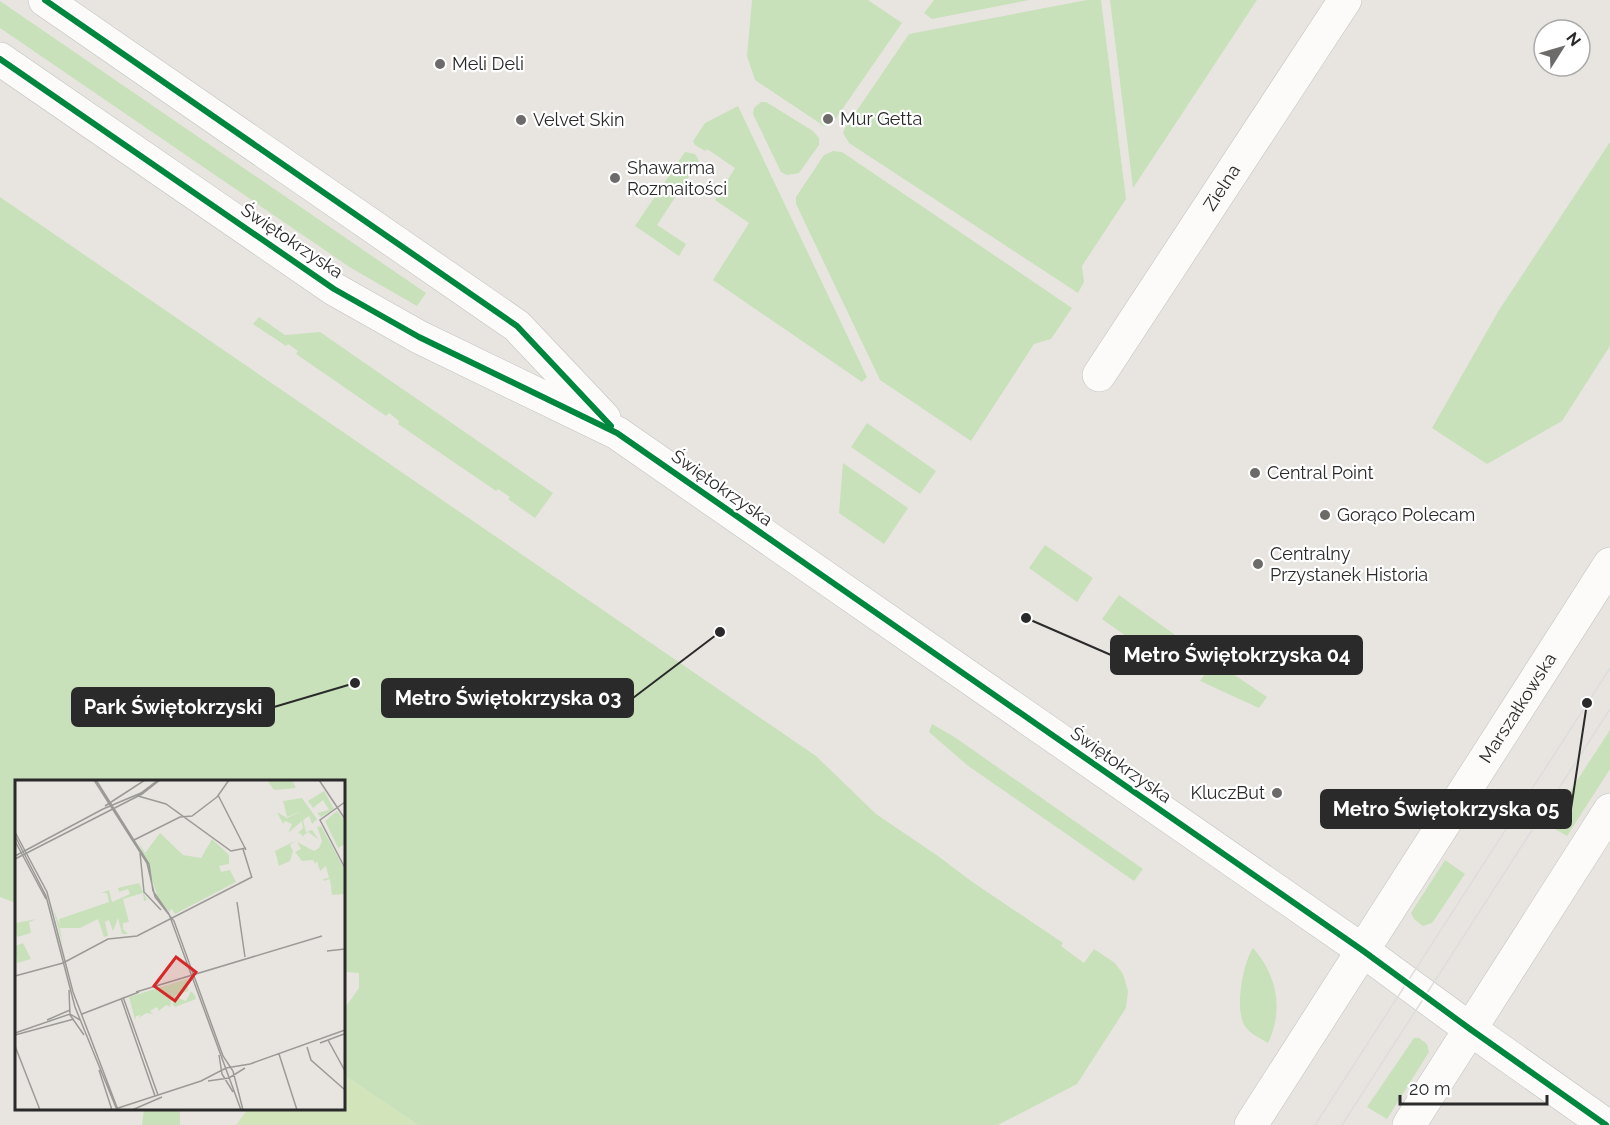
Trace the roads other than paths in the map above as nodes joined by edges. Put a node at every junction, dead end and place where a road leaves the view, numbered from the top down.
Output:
1 (45, 0) edge
2 (1345, 0) edge
3 (0, 59) edge
4 (1099, 375) dead end
5 (617, 433) junction
6 (1610, 564) edge
7 (1610, 810) edge
8 (1362, 950) junction
9 (1470, 1029) junction
10 (1251, 1125) edge
11 (1409, 1125) edge
12 (1606, 1125) edge

1 - 5 street, Świętokrzyska
2 - 4 street, Zielna
3 - 5 street, Świętokrzyska
5 - 8 street, Świętokrzyska
6 - 8 street, Marszałkowska
7 - 9 street
8 - 9 street, Świętokrzyska
8 - 10 street, Marszałkowska
9 - 11 street
9 - 12 street, Świętokrzyska

